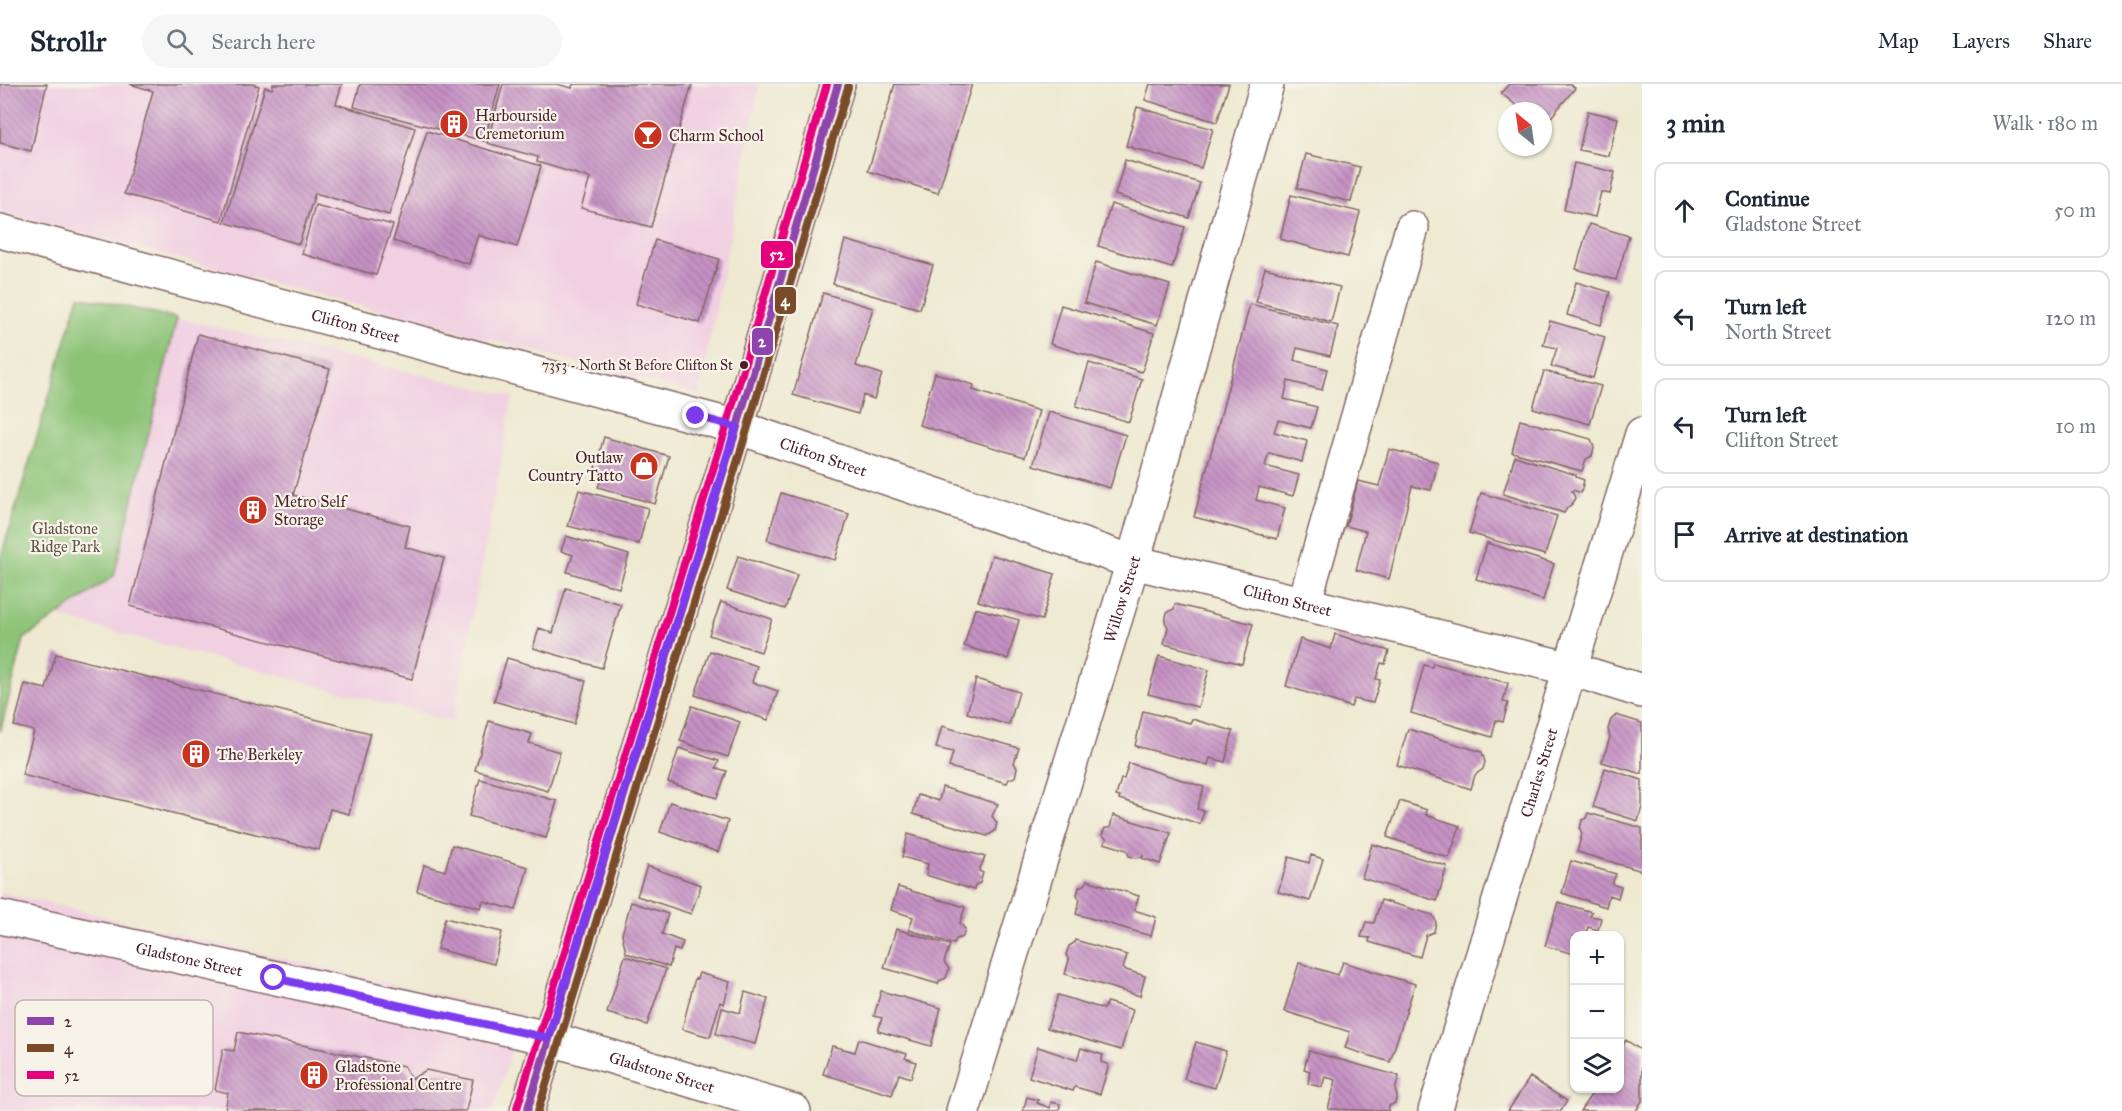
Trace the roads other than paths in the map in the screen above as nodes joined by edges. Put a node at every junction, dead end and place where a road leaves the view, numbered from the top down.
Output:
1 (837, 84) edge
2 (1267, 84) edge
3 (1412, 228) dead end
4 (0, 231) edge
5 (736, 427) junction
6 (1642, 434) edge
7 (1133, 562) junction
8 (1304, 604) junction
9 (1571, 669) junction
10 (1642, 691) edge
11 (0, 917) edge
12 (548, 1038) junction
13 (527, 1111) edge
14 (795, 1111) edge
15 (963, 1111) edge
16 (1435, 1111) edge

1 - 5 street
2 - 7 street, Willow Street
3 - 8 street
4 - 5 street, Clifton Street
5 - 7 street, Clifton Street
5 - 12 street
6 - 9 street, Charles Street
7 - 8 street, Clifton Street
7 - 15 street, Willow Street
8 - 9 street, Clifton Street
9 - 10 street, Clifton Street
9 - 16 street, Charles Street
11 - 12 street, Gladstone Street
12 - 13 street
12 - 14 street, Gladstone Street

